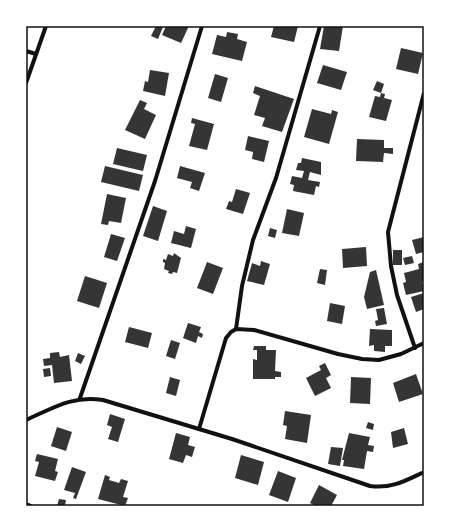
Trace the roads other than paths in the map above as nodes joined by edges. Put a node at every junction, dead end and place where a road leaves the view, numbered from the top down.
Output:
1 (46, 26) edge
2 (202, 26) edge
3 (320, 26) edge
4 (26, 51) edge
5 (36, 54) junction
6 (26, 83) edge
7 (424, 93) edge
8 (236, 329) junction
9 (424, 343) edge
10 (415, 348) junction
11 (80, 398) junction
12 (26, 420) edge
13 (199, 429) junction
14 (424, 472) edge
15 (26, 504) edge
16 (31, 506) edge

1 - 5 street
2 - 11 street
3 - 8 street
4 - 5 street
5 - 6 street
7 - 10 street
8 - 10 street
8 - 13 street
9 - 10 street
11 - 12 street
11 - 13 street
13 - 14 street
15 - 16 street

